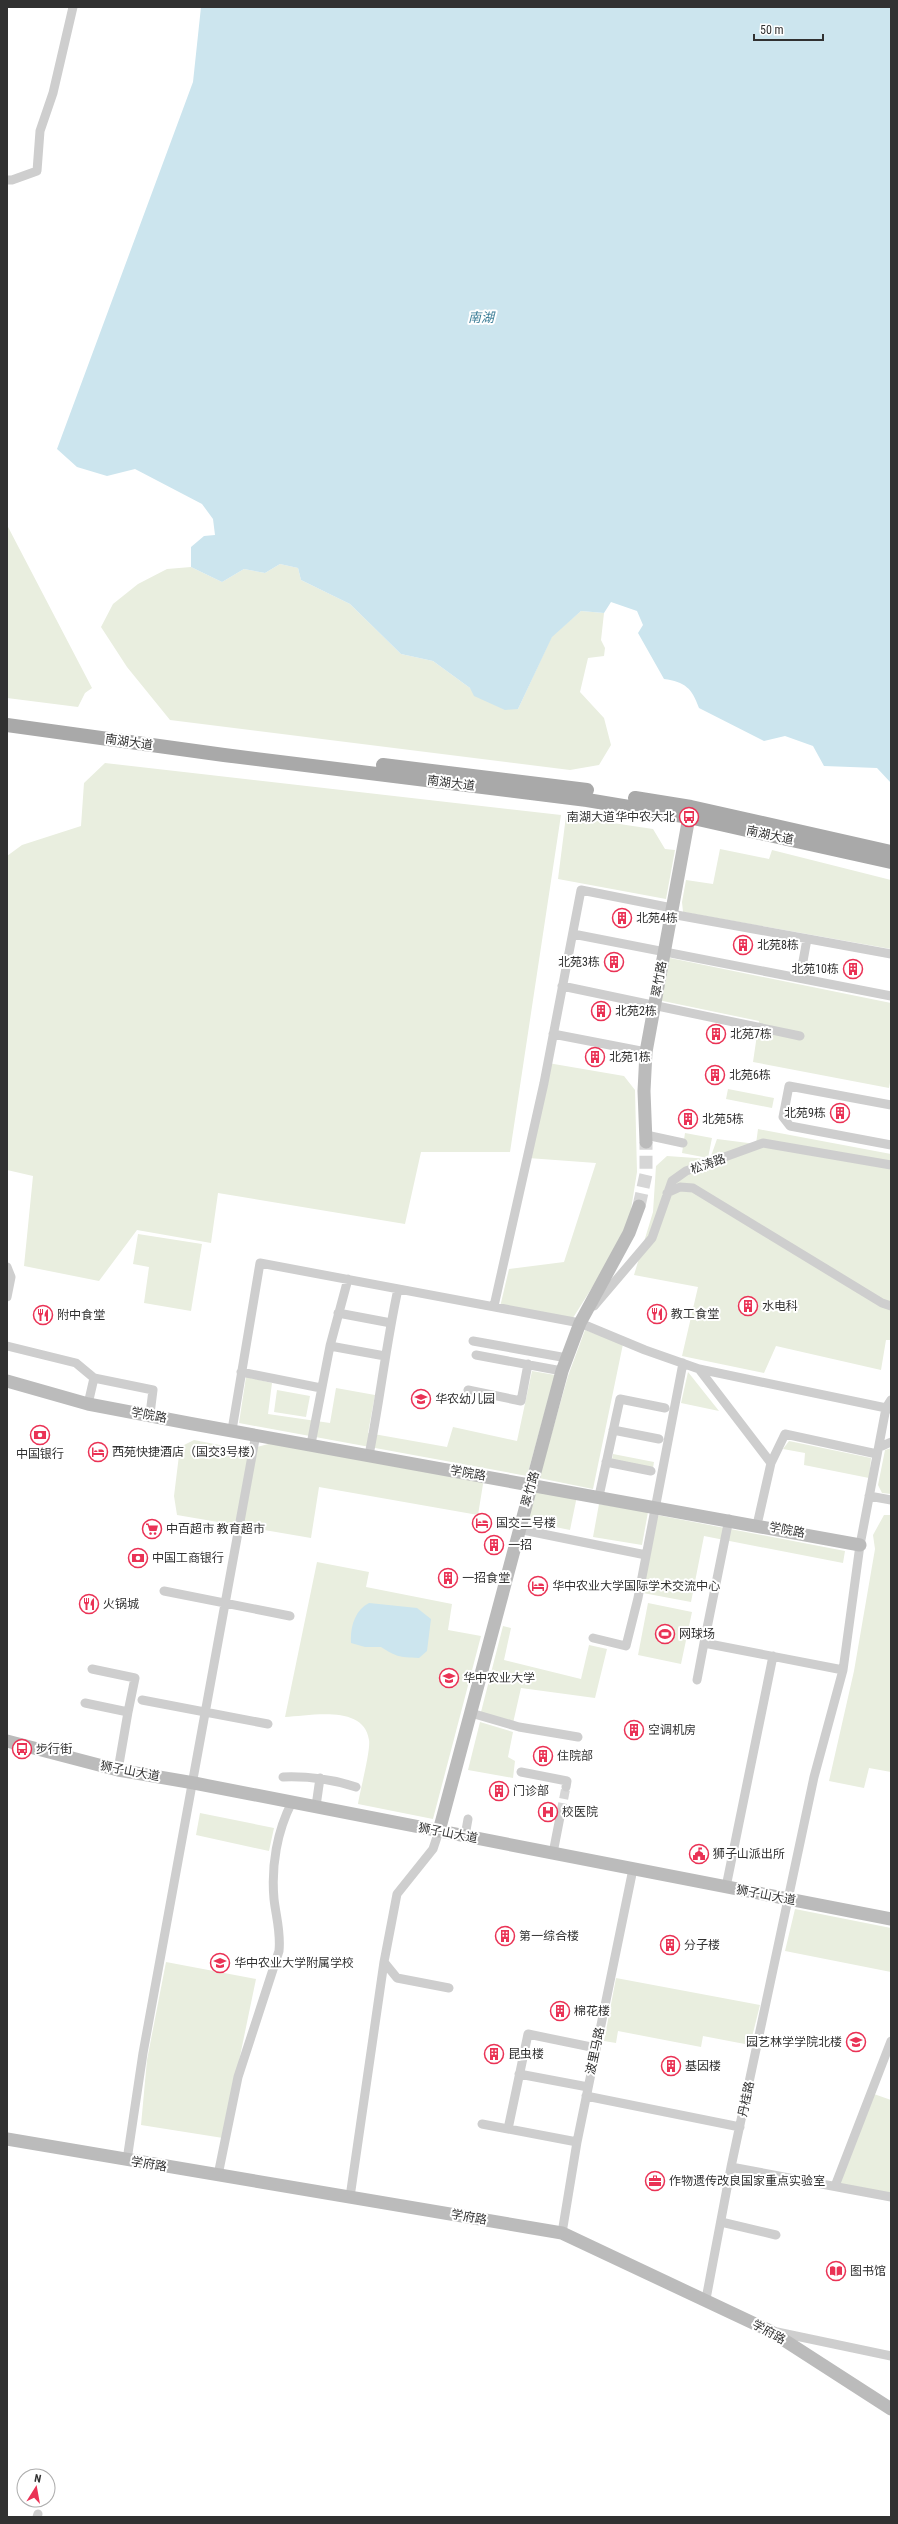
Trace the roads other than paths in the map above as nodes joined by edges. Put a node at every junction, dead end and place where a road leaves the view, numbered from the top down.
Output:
1 (73, 7) edge
2 (7, 180) edge
3 (7, 717) edge
4 (7, 725) edge
5 (689, 817) junction
6 (891, 852) edge
7 (891, 862) edge
8 (671, 911) junction
9 (573, 934) junction
10 (807, 939) junction
11 (664, 951) junction
12 (891, 954) edge
13 (800, 978) junction
14 (562, 986) junction
15 (891, 996) edge
16 (655, 1005) junction
17 (554, 1034) junction
18 (800, 1036) dead end
19 (646, 1052) junction
20 (891, 1105) edge
21 (646, 1139) joint
22 (683, 1143) dead end
23 (891, 1145) edge
24 (891, 1165) edge
25 (667, 1193) junction
26 (639, 1206) tunnel mouth
27 (7, 1267) edge
28 (348, 1279) junction
29 (398, 1289) junction
30 (7, 1297) edge
31 (494, 1306) junction
32 (891, 1306) edge
33 (338, 1312) junction
34 (391, 1323) junction
35 (580, 1323) junction
36 (473, 1341) dead end
37 (7, 1346) edge
38 (330, 1346) junction
39 (476, 1355) dead end
40 (385, 1356) junction
41 (683, 1363) junction
42 (528, 1364) junction
43 (565, 1364) junction
44 (699, 1369) junction
45 (241, 1372) junction
46 (94, 1378) junction
47 (7, 1381) edge
48 (321, 1388) junction
49 (468, 1390) dead end
50 (88, 1404) junction
51 (889, 1406) edge
52 (665, 1408) dead end
53 (150, 1414) junction
54 (232, 1430) junction
55 (613, 1430) junction
56 (256, 1434) junction
57 (659, 1439) dead end
58 (891, 1442) edge
59 (311, 1444) junction
60 (878, 1451) junction
61 (369, 1455) junction
62 (606, 1462) junction
63 (770, 1464) junction
64 (651, 1471) dead end
65 (531, 1484) junction
66 (599, 1496) junction
67 (869, 1496) junction
68 (891, 1500) edge
69 (655, 1506) junction
70 (729, 1520) junction
71 (757, 1525) junction
72 (518, 1529) junction
73 (860, 1545) junction
74 (646, 1555) junction
75 (164, 1591) dead end
76 (225, 1604) junction
77 (290, 1616) dead end
78 (593, 1638) dead end
79 (704, 1643) junction
80 (773, 1656) junction
81 (92, 1669) dead end
82 (843, 1670) junction
83 (697, 1680) dead end
84 (142, 1700) dead end
85 (85, 1703) dead end
86 (128, 1712) junction
87 (206, 1712) junction
88 (471, 1713) junction
89 (268, 1724) dead end
90 (578, 1737) dead end
91 (7, 1741) edge
92 (118, 1770) junction
93 (521, 1772) dead end
94 (283, 1777) dead end
95 (320, 1778) junction
96 (194, 1783) junction
97 (356, 1787) dead end
98 (566, 1787) dead end
99 (292, 1802) junction
100 (316, 1806) junction
101 (561, 1812) tunnel mouth
102 (468, 1819) dead end
103 (439, 1831) junction
104 (465, 1836) junction
105 (553, 1853) junction
106 (632, 1869) junction
107 (726, 1887) junction
108 (788, 1899) junction
109 (891, 1919) edge
110 (384, 1962) junction
111 (449, 1988) dead end
112 (891, 2041) edge
113 (596, 2048) junction
114 (519, 2074) junction
115 (588, 2087) junction
116 (586, 2096) junction
117 (482, 2124) dead end
118 (740, 2127) junction
119 (508, 2129) junction
120 (7, 2139) edge
121 (577, 2142) junction
122 (127, 2160) junction
123 (731, 2167) junction
124 (218, 2175) junction
125 (835, 2186) junction
126 (891, 2197) edge
127 (350, 2198) junction
128 (721, 2222) junction
129 (562, 2233) junction
130 (776, 2235) dead end
131 (706, 2299) junction
132 (770, 2331) junction
133 (891, 2356) edge
134 (891, 2409) edge

1 - 2 street
3 - 6 main road, 南湖大道
4 - 5 main road, 南湖大道
5 - 7 main road, 南湖大道
5 - 8 street, 翠竹路
8 - 9 street
8 - 10 street
8 - 11 street, 翠竹路
9 - 11 street
9 - 14 street
10 - 12 street
10 - 13 street
11 - 13 street
11 - 16 street, 翠竹路
13 - 15 street
14 - 16 street
14 - 17 street
16 - 18 street
16 - 19 street, 翠竹路
17 - 19 street
17 - 31 street
19 - 21 street, 翠竹路
20 - 23 street
21 - 22 street
24 - 25 street, 松涛路
25 - 32 street
25 - 35 street, 松涛路
26 - 35 street, 翠竹路
27 - 30 street
28 - 29 street
28 - 33 street
28 - 45 street
29 - 31 street
29 - 34 street
31 - 35 street
33 - 34 street
33 - 38 street
34 - 40 street
35 - 41 street
35 - 43 street, 翠竹路
36 - 43 street
37 - 46 street
38 - 40 street
38 - 48 street
39 - 42 street
40 - 61 street
41 - 44 street
41 - 69 street
42 - 43 street
42 - 49 street
43 - 65 street, 翠竹路
44 - 51 street
44 - 63 street
45 - 48 street
45 - 54 street
46 - 50 street
46 - 53 street
47 - 50 street, 学院路
48 - 59 street
50 - 53 street, 学院路
51 - 60 street
52 - 55 street
53 - 54 street, 学院路
54 - 56 street, 学院路
55 - 57 street
55 - 62 street
56 - 59 street, 学院路
56 - 76 street
58 - 60 street
59 - 61 street, 学院路
60 - 63 street
60 - 67 street
61 - 65 street, 学院路
62 - 64 street
62 - 66 street
63 - 71 street
65 - 66 street, 学院路
65 - 72 street, 翠竹路
66 - 69 street, 学院路
67 - 68 street
67 - 73 street
69 - 70 street, 学院路
69 - 74 street
70 - 71 street, 学院路
70 - 79 street
71 - 73 street, 学院路
72 - 74 street
72 - 88 street, 翠竹路
73 - 82 street, 丹桂路
74 - 78 street
75 - 76 street
76 - 77 street
76 - 87 street
79 - 80 street
79 - 83 street
80 - 82 street
80 - 107 street
81 - 86 street
82 - 108 street, 丹桂路
84 - 87 street
85 - 86 street
86 - 92 street
87 - 89 street
87 - 96 street
88 - 90 street
88 - 103 street, 翠竹路
91 - 92 street, 狮子山大道
92 - 96 street, 狮子山大道
93 - 98 street
94 - 95 street
95 - 97 street
95 - 100 street
96 - 99 street, 狮子山大道
96 - 122 street
99 - 100 street, 狮子山大道
99 - 124 street
100 - 103 street, 狮子山大道
101 - 105 street
102 - 104 street
103 - 104 street, 狮子山大道
103 - 110 street
104 - 105 street, 狮子山大道
105 - 106 street, 狮子山大道
106 - 107 street, 狮子山大道
106 - 113 street, 波里马路
107 - 108 street, 狮子山大道
108 - 109 street, 狮子山大道
108 - 118 street, 丹桂路
110 - 111 street
110 - 127 street
112 - 125 street
113 - 114 street
113 - 115 street, 波里马路
114 - 115 street
114 - 119 street
115 - 116 street, 波里马路
116 - 118 street
116 - 121 street, 波里马路
117 - 119 street
118 - 123 street, 丹桂路
119 - 121 street
120 - 122 street, 学府路
121 - 129 street, 波里马路
122 - 124 street, 学府路
123 - 125 street
123 - 128 street, 丹桂路
124 - 127 street, 学府路
125 - 126 street
127 - 129 street, 学府路
128 - 130 street
128 - 131 street, 丹桂路
129 - 131 street, 学府路
131 - 132 street, 学府路
132 - 133 street
132 - 134 street, 学府路

